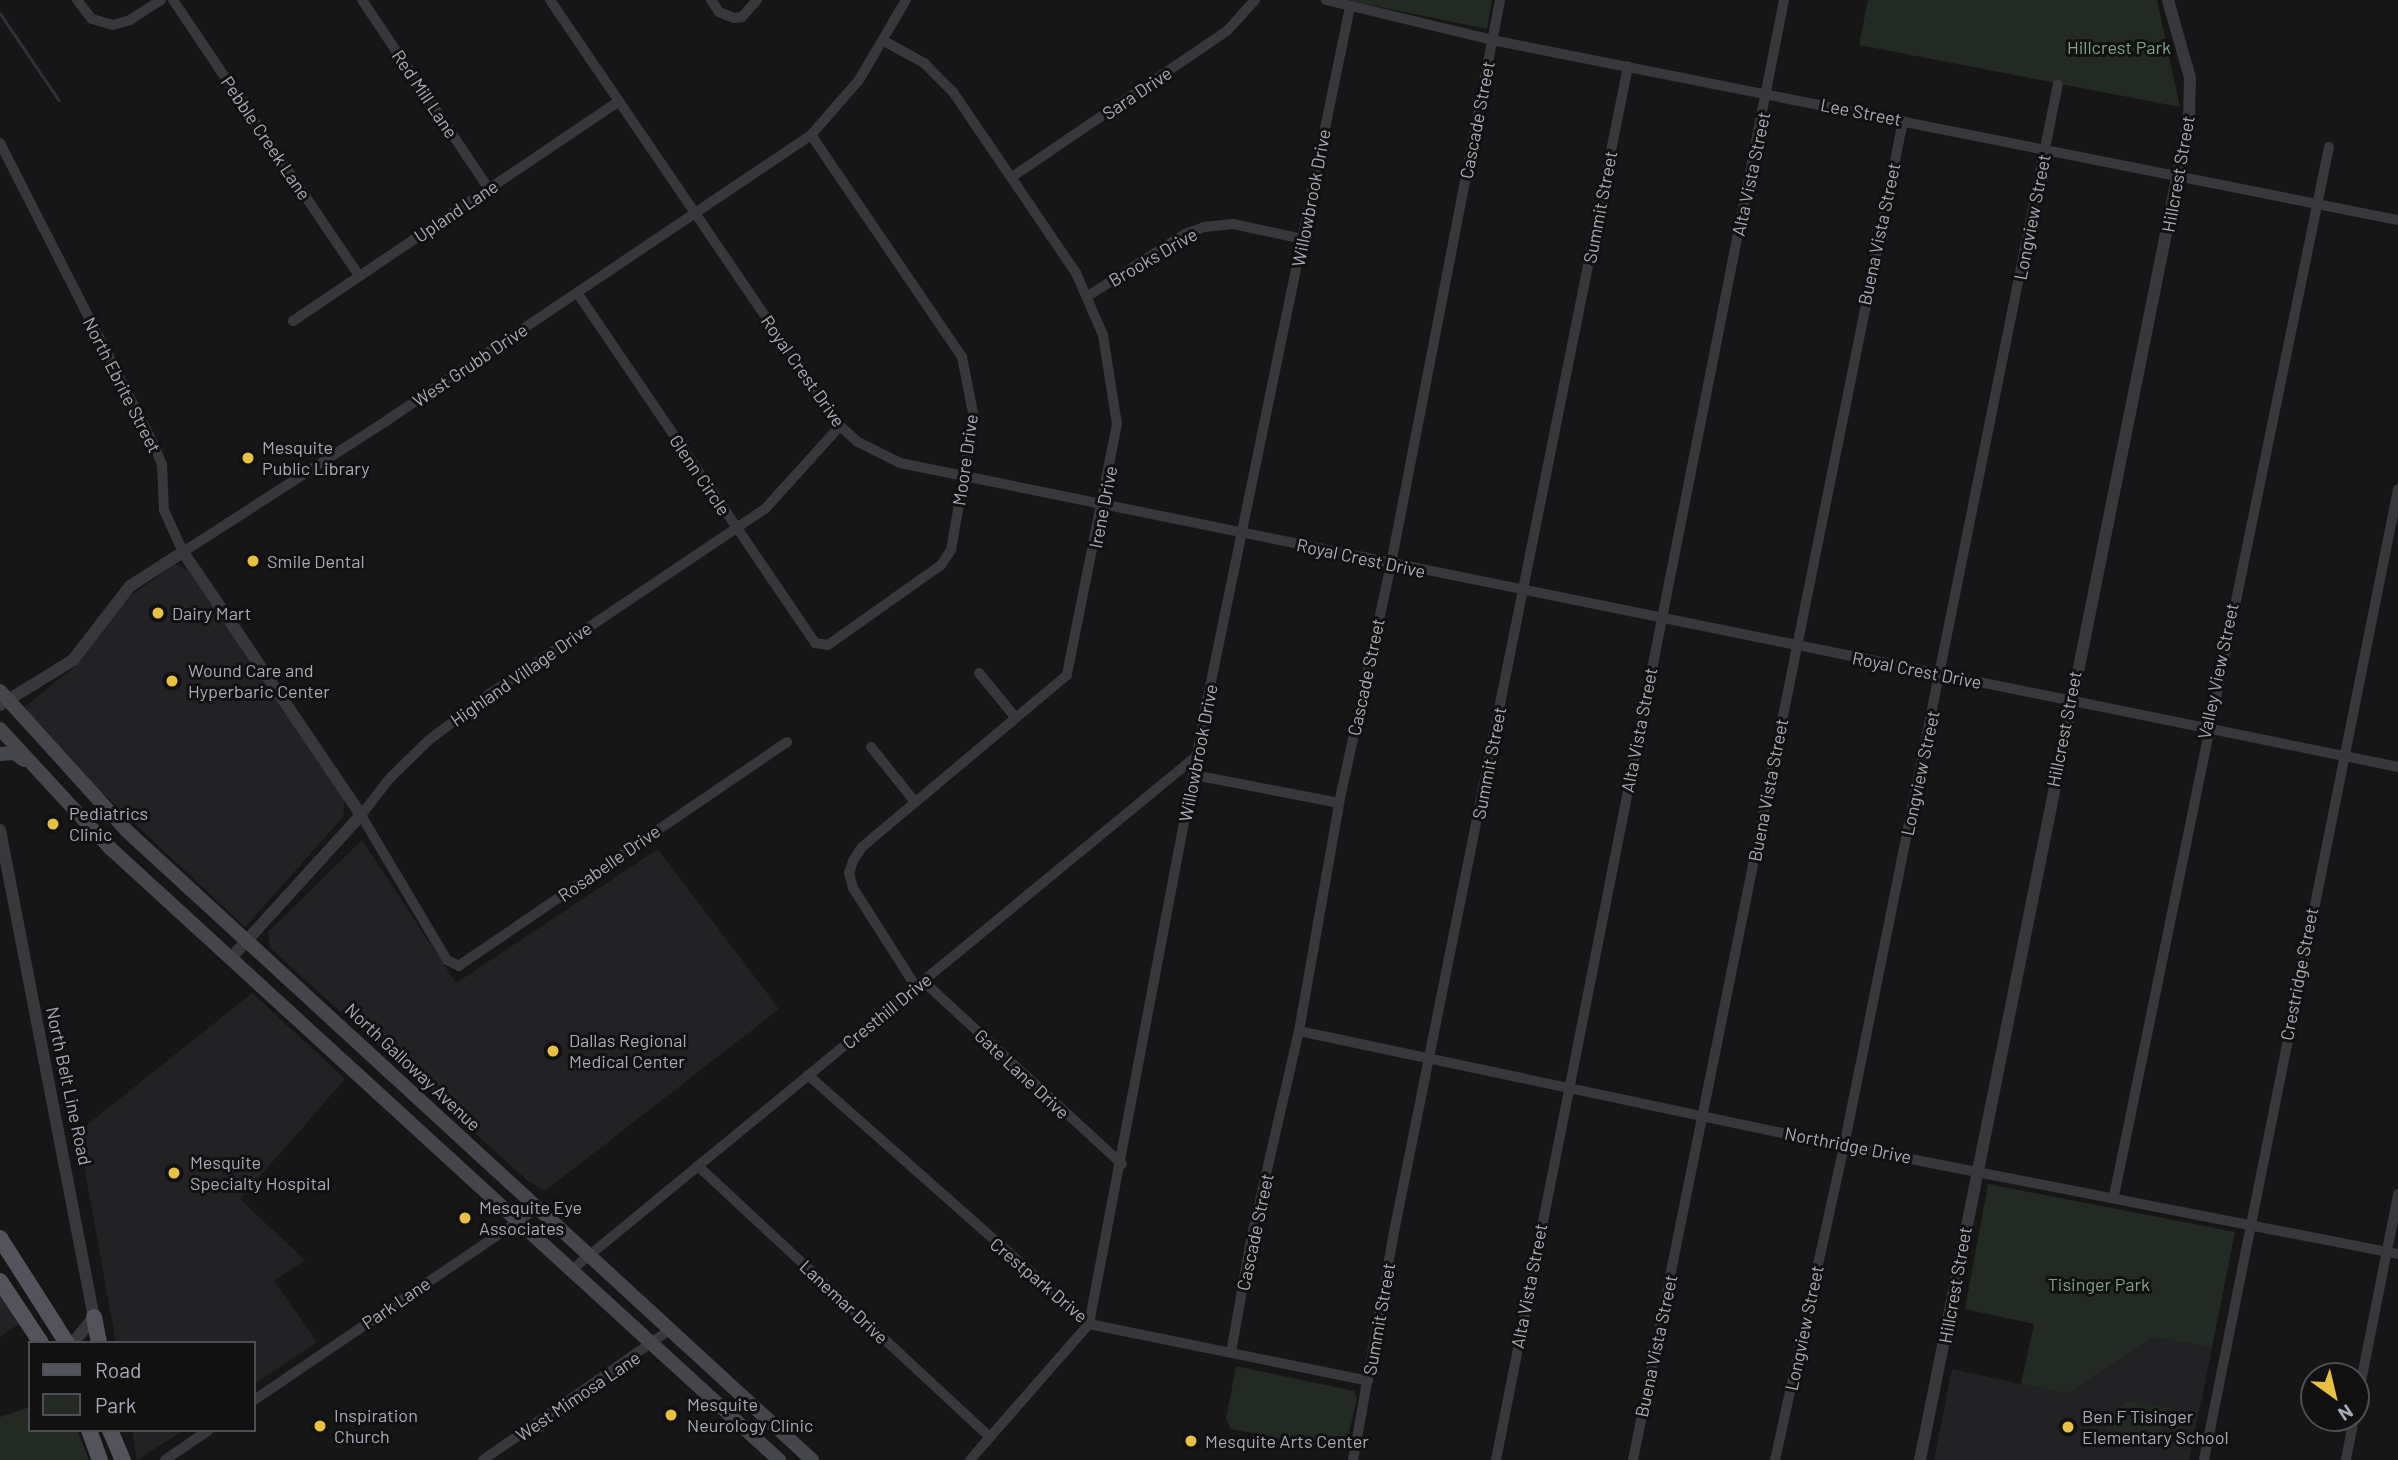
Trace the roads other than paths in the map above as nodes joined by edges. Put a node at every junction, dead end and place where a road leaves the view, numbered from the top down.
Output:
1 (77, 0) edge
2 (161, 0) edge
3 (173, 0) edge
4 (362, 0) edge
5 (550, 0) edge
6 (711, 0) edge
7 (757, 0) edge
8 (906, 0) edge
9 (1255, 0) edge
10 (1326, 0) edge
11 (1500, 0) edge
12 (1784, 0) edge
13 (2168, 0) edge
14 (1350, 7) junction
15 (1492, 40) junction
16 (884, 41) junction
17 (1628, 66) junction
18 (2058, 84) dead end
19 (1767, 94) junction
20 (619, 101) junction
21 (1903, 121) junction
22 (811, 135) junction
23 (0, 143) edge
24 (2046, 147) junction
25 (2329, 147) dead end
26 (5, 160) edge
27 (1012, 177) junction
28 (2179, 177) junction
29 (489, 189) junction
30 (2319, 202) junction
31 (695, 213) junction
32 (2398, 219) edge
33 (1303, 239) junction
34 (359, 276) junction
35 (578, 294) junction
36 (1088, 296) junction
37 (293, 321) dead end
38 (840, 426) junction
39 (965, 478) junction
40 (2398, 489) edge
41 (1104, 505) junction
42 (735, 528) junction
43 (1242, 533) junction
44 (183, 552) junction
45 (1391, 564) junction
46 (1524, 590) junction
47 (1661, 618) junction
48 (828, 645) joint
49 (1797, 645) junction
50 (979, 673) dead end
51 (1941, 674) junction
52 (2070, 700) junction
53 (2, 702) edge
54 (1016, 718) junction
55 (0, 729) edge
56 (2206, 729) junction
57 (787, 743) dead end
58 (871, 747) dead end
59 (0, 754) edge
60 (1199, 754) junction
61 (2344, 756) junction
62 (32, 765) junction
63 (2398, 767) edge
64 (1194, 775) junction
65 (915, 802) junction
66 (1339, 803) junction
67 (107, 811) junction
68 (361, 815) junction
69 (89, 828) junction
70 (0, 830) edge
71 (139, 876) junction
72 (190, 890) junction
73 (246, 940) junction
74 (884, 943) joint
75 (437, 944) joint
76 (232, 957) junction
77 (920, 985) junction
78 (275, 996) junction
79 (311, 999) junction
80 (1300, 1031) junction
81 (1430, 1059) junction
82 (808, 1074) junction
83 (1568, 1087) junction
84 (1704, 1114) junction
85 (1844, 1146) junction
86 (1122, 1164) junction
87 (492, 1165) junction
88 (698, 1166) junction
89 (1976, 1169) junction
90 (477, 1180) junction
91 (2398, 1194) edge
92 (2114, 1196) junction
93 (539, 1207) junction
94 (520, 1219) junction
95 (2250, 1223) junction
96 (0, 1238) edge
97 (2392, 1253) edge
98 (590, 1255) junction
99 (574, 1268) junction
100 (0, 1281) edge
101 (94, 1317) junction
102 (1089, 1324) junction
103 (671, 1329) junction
104 (40, 1341) edge
105 (66, 1341) edge
106 (75, 1341) edge
107 (99, 1341) edge
108 (653, 1346) junction
109 (1231, 1353) junction
110 (2367, 1362) edge
111 (1368, 1381) junction
112 (256, 1399) edge
113 (90, 1432) edge
114 (114, 1432) edge
115 (206, 1432) edge
116 (2351, 1432) edge
117 (990, 1437) junction
118 (799, 1448) junction
119 (122, 1456) edge
120 (100, 1460) edge
121 (165, 1460) edge
122 (483, 1460) edge
123 (781, 1460) edge
124 (812, 1460) edge
125 (970, 1460) edge
126 (1353, 1460) edge
127 (1496, 1460) edge
128 (1633, 1460) edge
129 (1776, 1460) edge
130 (1920, 1460) edge
131 (2204, 1460) edge
132 (2346, 1460) edge

1 - 2 street
3 - 34 street, Pebble Creek Lane
4 - 29 street, Red Mill Lane
5 - 20 street, Royal Crest Drive
6 - 7 street
8 - 16 street, West Grubb Drive
9 - 27 street, Sara Drive
10 - 14 street, Lee Street
11 - 15 street, Cascade Street
12 - 19 street, Alta Vista Street
13 - 28 street, Hillcrest Street
14 - 15 street, Lee Street
14 - 33 street, Willowbrook Drive
15 - 17 street, Lee Street
15 - 45 street, Cascade Street
16 - 22 street, West Grubb Drive
16 - 27 street, Irene Drive
17 - 19 street, Lee Street
17 - 46 street, Summit Street
18 - 24 street, Longview Street
19 - 21 street, Lee Street
19 - 47 street, Alta Vista Street
20 - 29 street, Upland Lane
20 - 31 street, Royal Crest Drive
21 - 24 street, Lee Street
21 - 49 street, Buena Vista Street
22 - 31 street, West Grubb Drive
22 - 39 street, Moore Drive
23 - 26 street, North Ebrite Street
24 - 28 street, Lee Street
24 - 51 street, Longview Street
25 - 30 street, Valley View Street
26 - 44 street, North Ebrite Street
27 - 36 street, Irene Drive
28 - 30 street, Lee Street
28 - 52 street, Hillcrest Street
29 - 34 street, Upland Lane
30 - 32 street, Lee Street
30 - 56 street, Valley View Street
31 - 35 street, West Grubb Drive
31 - 38 street, Royal Crest Drive
33 - 36 street, Brooks Drive
33 - 43 street, Willowbrook Drive
34 - 37 street, Upland Lane
35 - 42 street, Glenn Circle
35 - 44 street, West Grubb Drive
36 - 41 street, Irene Drive
38 - 39 street, Royal Crest Drive
38 - 42 street, Highland Village Drive
39 - 41 street, Royal Crest Drive
39 - 48 street, Moore Drive
40 - 61 street, Crestridge Street
41 - 43 street, Royal Crest Drive
41 - 54 street, Irene Drive
42 - 48 street, Glenn Circle
42 - 68 street, Highland Village Drive
43 - 45 street, Royal Crest Drive
43 - 60 street, Willowbrook Drive
44 - 53 street, West Grubb Drive
44 - 68 street, North Ebrite Street
45 - 46 street, Royal Crest Drive
45 - 66 street, Cascade Street
46 - 47 street, Royal Crest Drive
46 - 81 street, Summit Street
47 - 49 street, Royal Crest Drive
47 - 83 street, Alta Vista Street
49 - 51 street, Royal Crest Drive
49 - 84 street, Buena Vista Street
50 - 54 street
51 - 52 street, Royal Crest Drive
51 - 85 street, Longview Street
52 - 56 street, Royal Crest Drive
52 - 89 street, Hillcrest Street
53 - 67 main road, North Galloway Avenue
54 - 65 street, Irene Drive
55 - 62 main road
56 - 61 street, Royal Crest Drive
56 - 92 street, Valley View Street
57 - 75 street, Rosabelle Drive
58 - 65 street
59 - 62 main road
60 - 64 street, Willowbrook Drive
60 - 77 street, Cresthill Drive
61 - 63 street, Royal Crest Drive
61 - 95 street, Crestridge Street
62 - 69 main road
64 - 66 street
64 - 86 street, Willowbrook Drive
65 - 74 street, Irene Drive
66 - 80 street, Cascade Street
67 - 69 main road
67 - 72 main road, North Galloway Avenue
68 - 73 street, Highland Village Drive
68 - 75 street, North Ebrite Street
69 - 71 main road
70 - 101 street, North Belt Line Road
71 - 72 main road
71 - 76 main road
72 - 73 main road, North Galloway Avenue
73 - 76 street, Highland Village Drive
73 - 79 main road, North Galloway Avenue
74 - 77 street, Gate Lane Drive
76 - 78 main road
77 - 82 street, Cresthill Drive
77 - 86 street, Gate Lane Drive
78 - 79 main road
78 - 90 main road
79 - 87 main road, North Galloway Avenue
80 - 81 street, Northridge Drive
80 - 109 street, Cascade Street
81 - 83 street, Northridge Drive
81 - 111 street, Summit Street
82 - 88 street, Cresthill Drive
82 - 102 street, Crestpark Drive
83 - 84 street, Northridge Drive
83 - 127 street, Alta Vista Street
84 - 85 street, Northridge Drive
84 - 128 street, Buena Vista Street
85 - 89 street, Northridge Drive
85 - 129 street, Longview Street
86 - 102 street, Willowbrook Drive
87 - 90 main road
87 - 93 main road, North Galloway Avenue
88 - 98 street, Cresthill Drive
88 - 117 street, Lanemar Drive
89 - 92 street, Northridge Drive
89 - 130 street, Hillcrest Street
90 - 94 main road
91 - 97 street
92 - 95 street, Northridge Drive
93 - 94 street, Park Lane
93 - 98 main road, North Galloway Avenue
94 - 99 main road
94 - 112 street, Park Lane
95 - 97 street, Northridge Drive
95 - 131 street, Crestridge Street
96 - 105 main road
97 - 110 street
98 - 99 street, Cresthill Drive
98 - 103 main road, North Galloway Avenue
99 - 108 main road
100 - 104 main road
101 - 106 street
101 - 107 main road
102 - 109 street, Crestpark Drive
102 - 117 street, Willowbrook Drive
103 - 108 street, West Mimosa Lane
103 - 118 main road, North Galloway Avenue
108 - 122 street, West Mimosa Lane
108 - 123 main road
109 - 111 street, Crestpark Drive
111 - 126 street, Summit Street
113 - 120 main road
114 - 119 main road
115 - 121 street
116 - 132 street
117 - 125 street, Willowbrook Drive
118 - 123 street
118 - 124 main road, North Galloway Avenue

